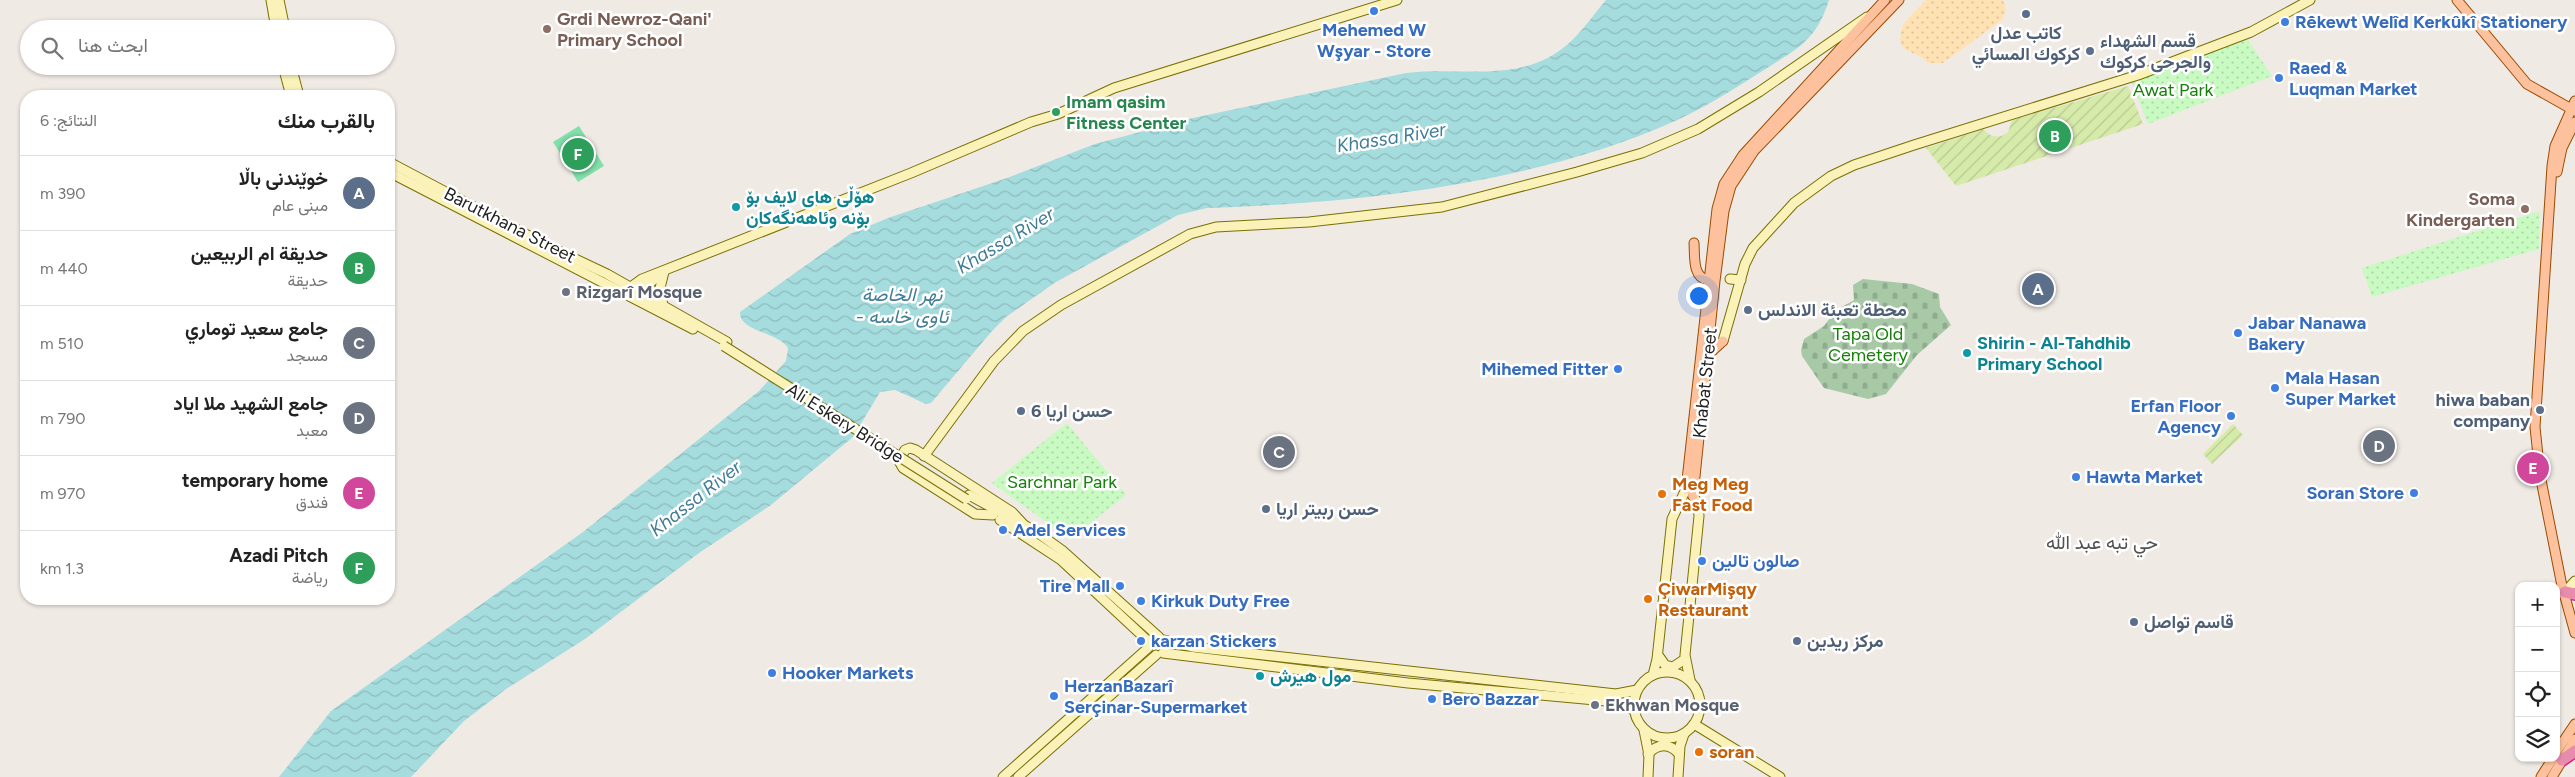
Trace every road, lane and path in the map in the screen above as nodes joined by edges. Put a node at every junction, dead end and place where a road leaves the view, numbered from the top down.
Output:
1 (271, 0) edge
2 (279, 0) edge
3 (1397, 0) edge
4 (1885, 0) edge
5 (1899, 0) edge
6 (2310, 0) edge
7 (2457, 0) edge
8 (1876, 11) junction
9 (274, 20) edge
10 (282, 20) edge
11 (285, 75) edge
12 (294, 75) edge
13 (289, 90) edge
14 (298, 90) edge
15 (2574, 105) edge
16 (2575, 122) edge
17 (395, 165) edge
18 (395, 175) edge
19 (1720, 210) junction
20 (1694, 243) dead end
21 (664, 271) junction
22 (605, 278) junction
23 (1730, 279) dead end
24 (1712, 280) junction
25 (1741, 280) junction
26 (634, 292) junction
27 (663, 306) junction
28 (1710, 331) junction
29 (1724, 338) junction
30 (725, 344) junction
31 (1708, 355) junction
32 (924, 456) junction
33 (1689, 492) junction
34 (967, 497) junction
35 (993, 515) junction
36 (1025, 526) junction
37 (2575, 581) edge
38 (2570, 593) edge
39 (2575, 633) edge
40 (1162, 638) junction
41 (1148, 645) junction
42 (1159, 654) junction
43 (1658, 655) junction
44 (1685, 659) junction
45 (1137, 664) junction
46 (1366, 673) junction
47 (1653, 675) junction
48 (1690, 680) junction
49 (1637, 690) junction
50 (1622, 699) junction
51 (1633, 709) junction
52 (1694, 724) junction
53 (2575, 724) edge
54 (1644, 730) junction
55 (1684, 734) junction
56 (2575, 739) edge
57 (2575, 751) edge
58 (2560, 752) edge
59 (1648, 754) junction
60 (1679, 754) junction
61 (2560, 754) edge
62 (2560, 756) edge
63 (2552, 772) edge
64 (1003, 777) edge
65 (1018, 777) edge
66 (1648, 777) edge
67 (1678, 777) edge
68 (1780, 777) edge
69 (2541, 777) edge

1 - 9 main road
2 - 10 main road
3 - 21 main road
4 - 8 main road, Khabat Street
5 - 19 main road, Khabat Street
6 - 25 main road
7 - 15 main road
8 - 19 main road, Khabat Street
8 - 32 main road
11 - 13 main road
12 - 14 main road
15 - 38 main road
16 - 38 main road
17 - 22 main road, Barutkhana Street
18 - 22 main road, Barutkhana Street
19 - 24 main road, Khabat Street
20 - 24 main road
21 - 26 main road
21 - 27 main road
22 - 26 main road, Barutkhana Street
22 - 26 main road, Barutkhana Street
23 - 25 main road
24 - 28 main road, Khabat Street
24 - 33 main road, Khabat Street
25 - 29 main road
26 - 27 main road
26 - 30 main road
27 - 30 main road
28 - 29 main road
28 - 31 main road, Khabat Street
29 - 31 main road
30 - 34 main road, Ali Eskery Bridge, bridge
31 - 33 main road, Khabat Street
32 - 35 main road
32 - 36 main road
33 - 43 main road, Khabat Street
33 - 44 main road, Khabat Street
34 - 35 main road
34 - 36 main road
35 - 41 main road
36 - 40 main road
37 - 38 main road
38 - 39 main road
40 - 41 main road
40 - 42 main road
40 - 46 main road
41 - 42 main road
41 - 45 main road
42 - 45 main road
42 - 46 main road
43 - 44 main road
43 - 47 main road, Khabat Street
44 - 48 main road, Khabat Street
45 - 64 main road
45 - 65 main road
46 - 50 main road
47 - 48 main road
47 - 49 main road
48 - 52 main road
49 - 50 main road
49 - 51 main road
50 - 51 main road
51 - 54 main road
52 - 55 main road
52 - 68 main road
53 - 58 main road
54 - 55 main road
54 - 59 main road
55 - 60 main road
56 - 61 main road
57 - 62 highway
59 - 60 main road
59 - 66 main road
60 - 67 main road
63 - 69 main road

